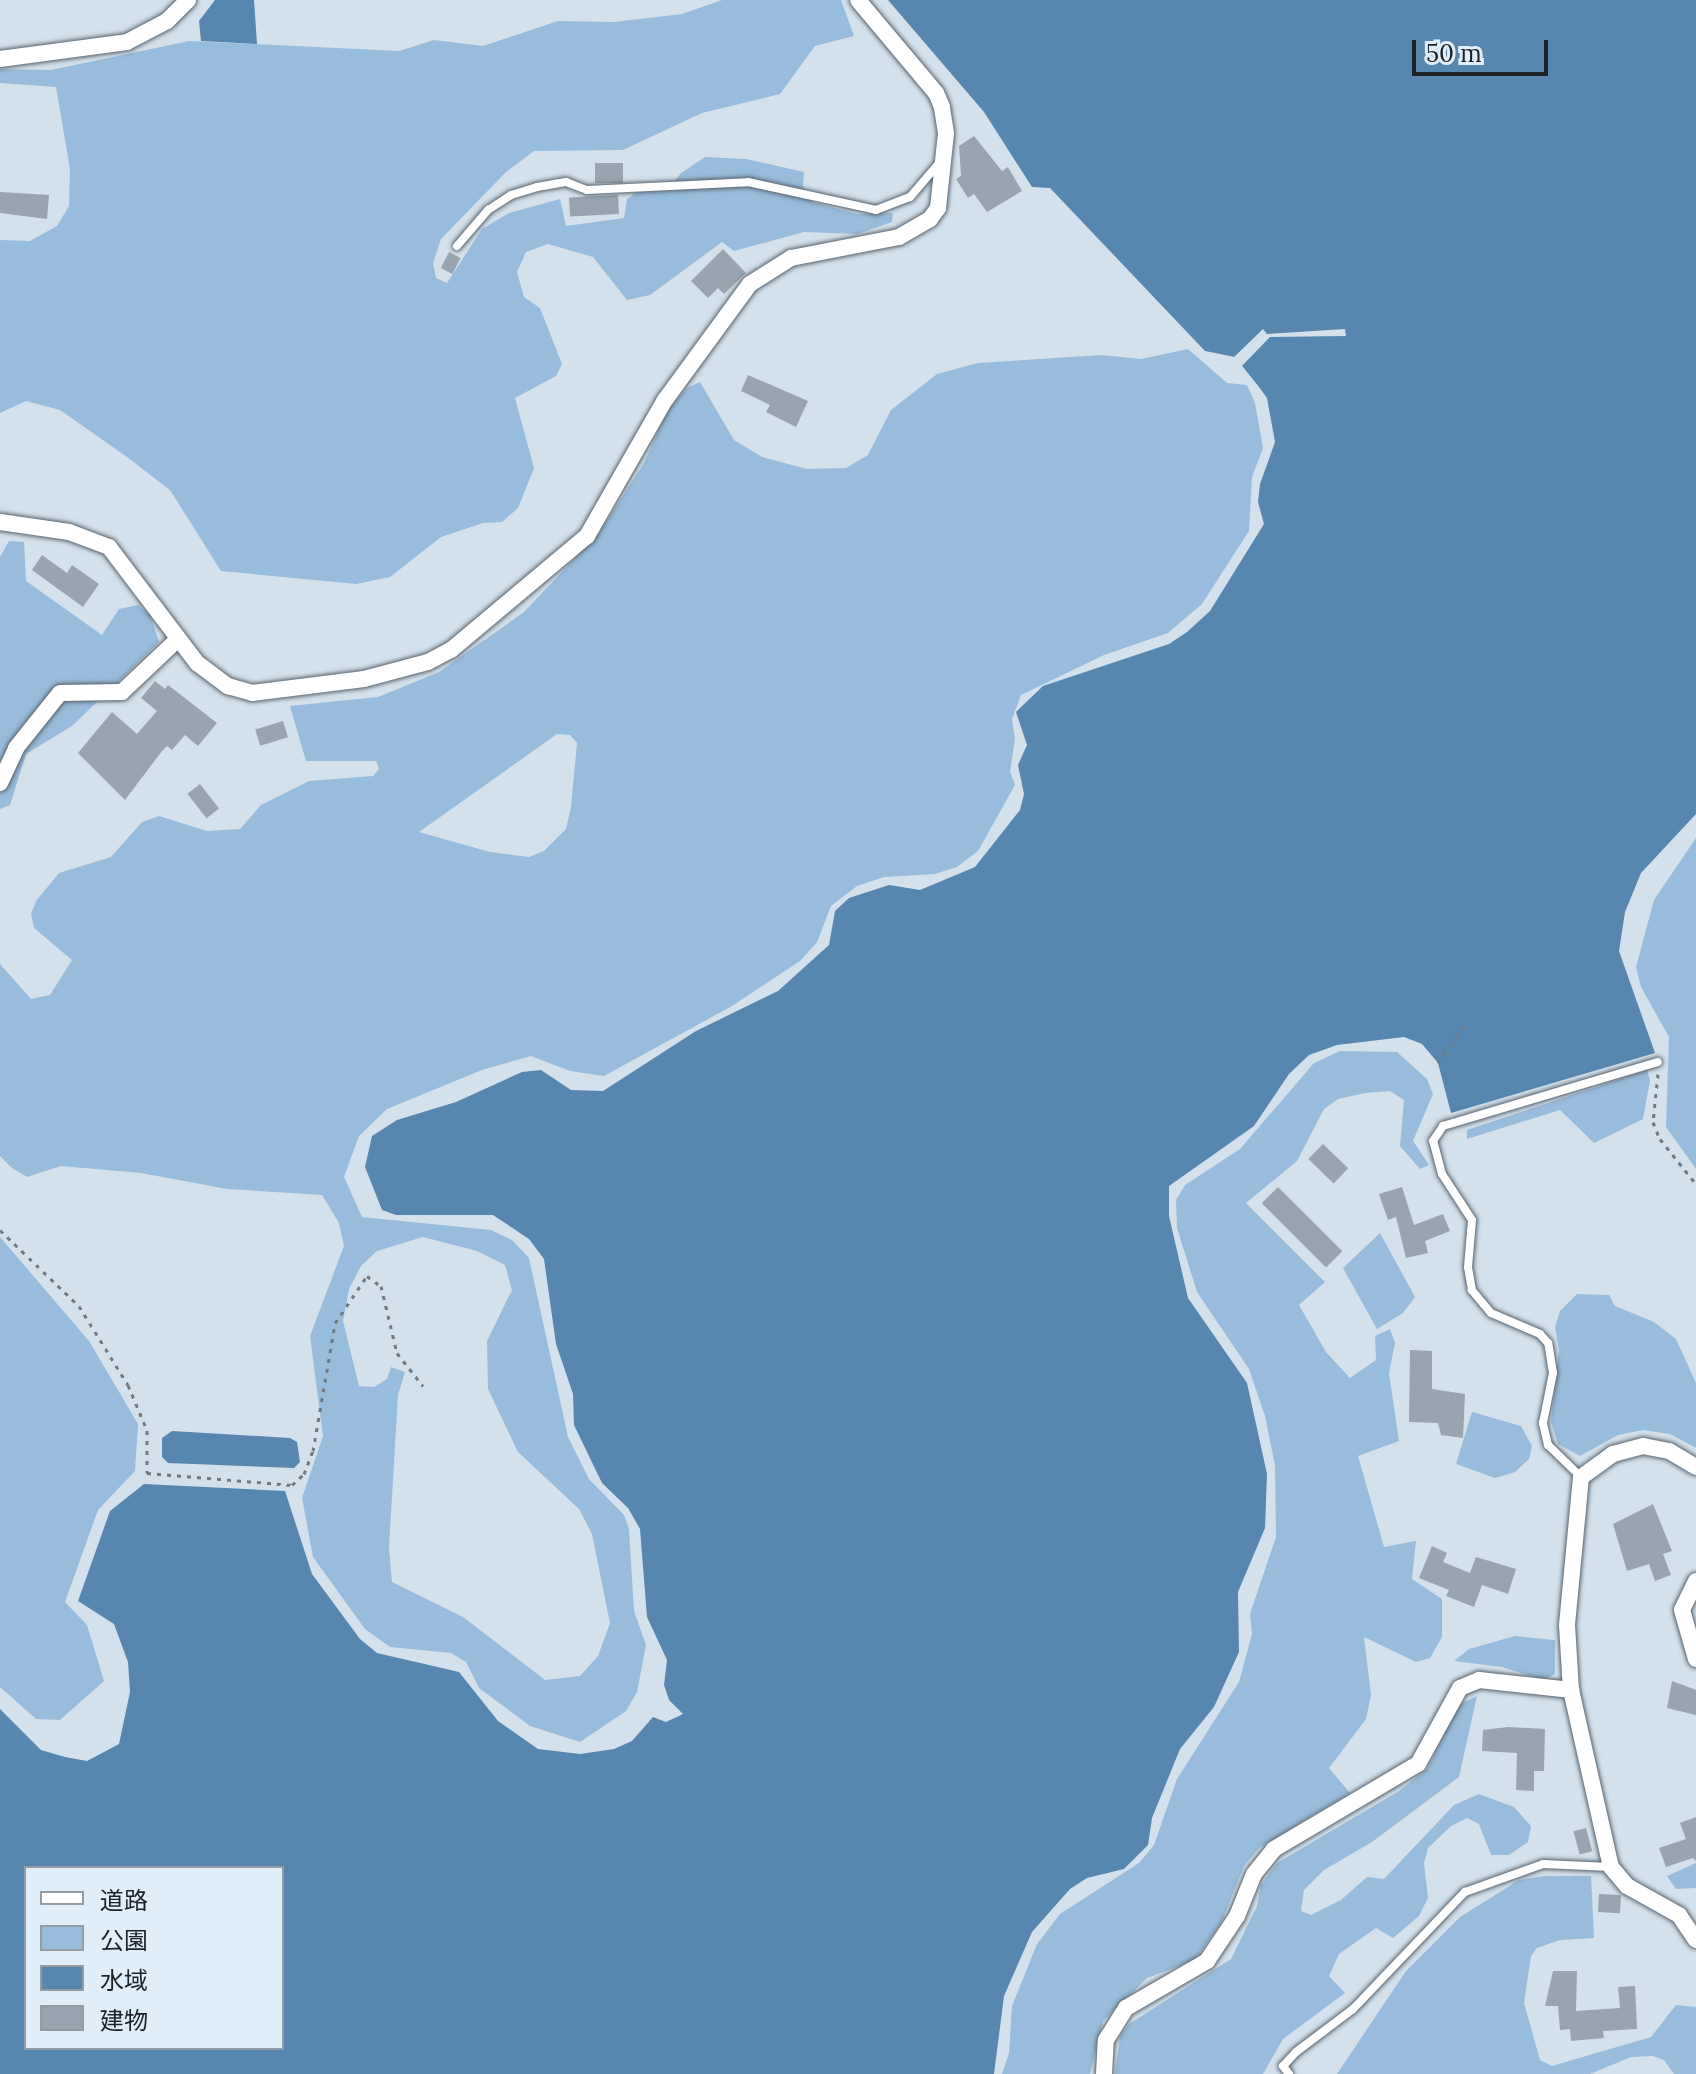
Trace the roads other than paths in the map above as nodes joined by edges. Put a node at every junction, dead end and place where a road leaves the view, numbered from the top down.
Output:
1 (188, 0) edge
2 (858, 0) edge
3 (0, 59) edge
4 (945, 155) junction
5 (457, 246) dead end
6 (0, 522) edge
7 (177, 640) junction
8 (0, 783) edge
9 (1658, 1062) road end
10 (1696, 1467) edge
11 (1581, 1477) junction
12 (1696, 1581) edge
13 (1696, 1659) edge
14 (1571, 1690) junction
15 (1611, 1867) junction
16 (1696, 1940) edge
17 (1104, 2074) edge
18 (1289, 2074) edge

1 - 3 street
2 - 4 street
4 - 5 lane
4 - 7 street
6 - 7 street
7 - 8 street
9 - 11 lane
10 - 11 street
11 - 14 street
12 - 13 street
14 - 15 street
14 - 17 street
15 - 16 street
15 - 18 lane

